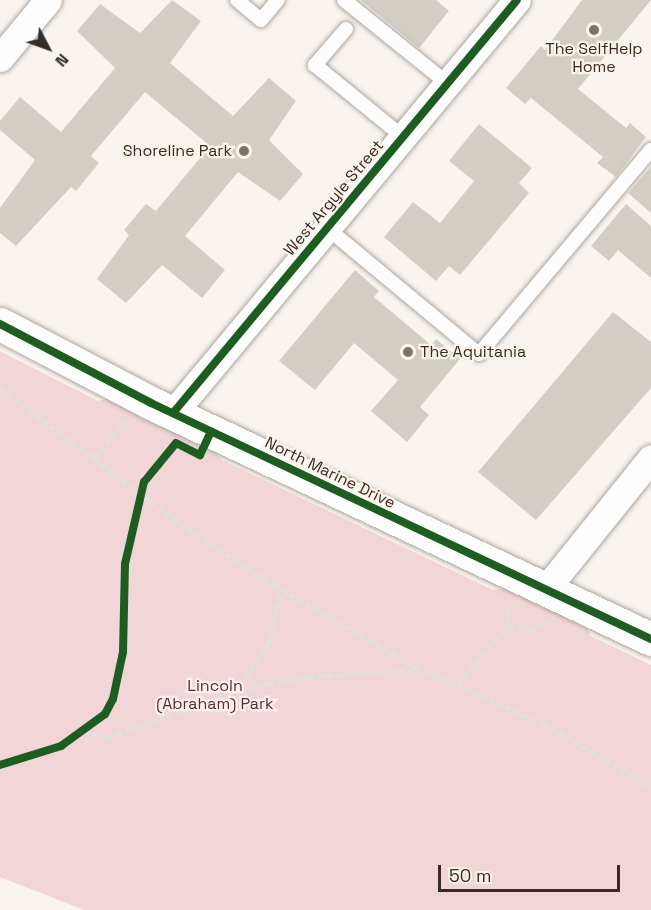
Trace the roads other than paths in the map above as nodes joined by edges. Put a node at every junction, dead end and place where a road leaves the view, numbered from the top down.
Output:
1 (237, 0) edge
2 (278, 0) edge
3 (344, 0) edge
4 (517, 0) edge
5 (37, 4) edge
6 (346, 30) dead end
7 (0, 58) edge
8 (447, 84) junction
9 (403, 137) junction
10 (651, 150) edge
11 (327, 228) junction
12 (0, 324) edge
13 (173, 413) junction
14 (651, 458) edge
15 (531, 591) junction
16 (651, 639) edge

1 - 2 lane
3 - 8 lane
4 - 8 street, West Argyle Street
5 - 7 street
6 - 9 lane
8 - 9 street, West Argyle Street
9 - 11 street, West Argyle Street
10 - 11 lane
11 - 13 street, West Argyle Street
12 - 13 street, North Marine Drive
13 - 15 street, North Marine Drive
14 - 15 street
15 - 16 street, North Marine Drive

